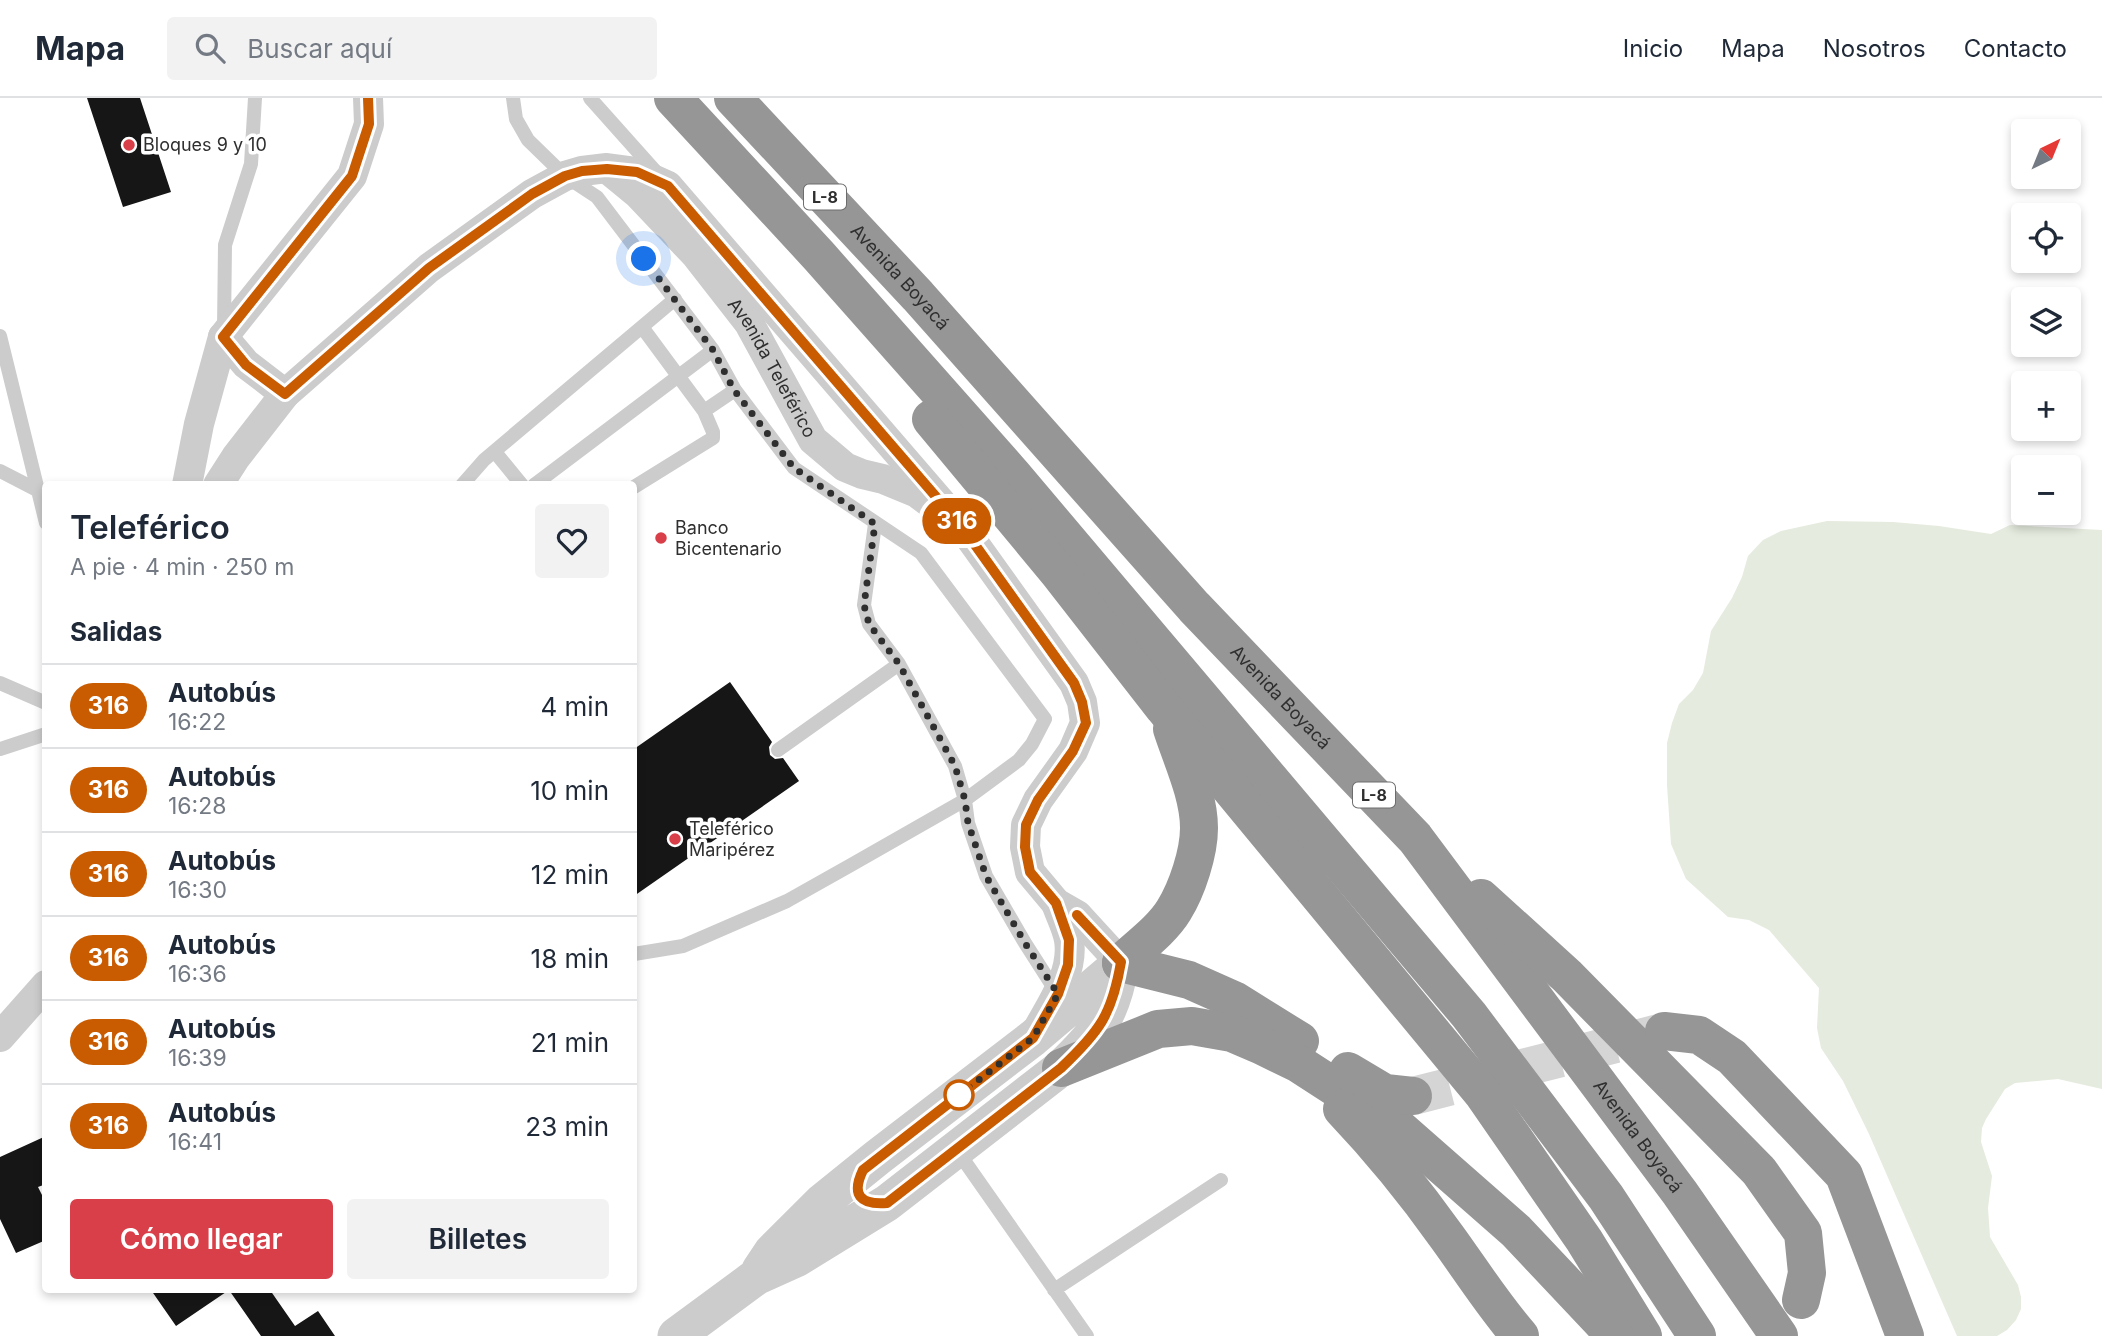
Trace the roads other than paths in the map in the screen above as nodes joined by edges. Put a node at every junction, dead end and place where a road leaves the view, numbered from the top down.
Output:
1 (255, 98) edge
2 (368, 98) edge
3 (513, 98) edge
4 (590, 98) edge
5 (673, 98) edge
6 (733, 98) edge
7 (607, 169) junction
8 (565, 176) junction
9 (668, 186) junction
10 (819, 256) junction
11 (675, 299) junction
12 (642, 327) junction
13 (0, 336) edge
14 (223, 337) junction
15 (713, 350) junction
16 (677, 377) junction
17 (734, 390) junction
18 (285, 394) junction
19 (704, 411) junction
20 (495, 452) junction
21 (0, 471) edge
22 (188, 481) edge
23 (221, 481) edge
24 (466, 481) edge
25 (519, 481) edge
26 (539, 481) edge
27 (637, 485) edge
28 (37, 490) junction
29 (42, 508) edge
30 (875, 524) junction
31 (963, 528) junction
32 (899, 664) junction
33 (0, 683) edge
34 (42, 701) edge
35 (1164, 708) junction
36 (42, 735) edge
37 (0, 749) edge
38 (778, 750) dead end
39 (965, 800) junction
40 (1415, 838) junction
41 (1056, 903) junction
42 (637, 954) edge
43 (1121, 962) junction
44 (42, 990) edge
45 (1058, 994) junction
46 (1664, 1031) tunnel mouth
47 (0, 1037) edge
48 (1033, 1038) junction
49 (1299, 1064) junction
50 (1061, 1068) junction
51 (1413, 1096) tunnel mouth
52 (955, 1148) junction
53 (863, 1170) junction
54 (1221, 1180) dead end
55 (887, 1203) junction
56 (756, 1277) junction
57 (1054, 1290) junction
58 (1801, 1300) dead end
59 (676, 1336) edge
60 (1087, 1336) edge
61 (1520, 1336) edge
62 (1615, 1336) edge
63 (1643, 1336) edge
64 (1697, 1336) edge
65 (1779, 1336) edge
66 (1905, 1336) edge

1 - 14 lane
2 - 14 street
3 - 8 lane
4 - 9 lane
5 - 10 highway, L-8
6 - 40 highway, Avenida Boyacá / L-8
7 - 8 street, Avenida Teleférico
7 - 9 street, Avenida Teleférico
7 - 31 street, Avenida Teleférico
8 - 11 lane
8 - 18 street, Avenida Teleférico
9 - 31 street, Avenida Teleférico
10 - 35 highway
10 - 64 highway, L-8
11 - 12 lane
11 - 15 lane
12 - 16 lane
12 - 20 lane
13 - 28 lane
14 - 18 street
14 - 22 street
15 - 16 lane
15 - 17 lane
16 - 19 lane
16 - 26 lane
17 - 19 lane
17 - 30 lane
18 - 23 street, Avenida Teleférico
19 - 27 lane
20 - 24 lane
20 - 25 lane
21 - 28 lane
28 - 29 lane
30 - 32 lane
30 - 39 lane
31 - 41 street, Avenida Teleférico
32 - 38 lane
32 - 39 lane
33 - 34 lane
35 - 43 highway
35 - 63 highway
36 - 37 lane
39 - 42 lane
39 - 45 lane
40 - 58 highway
40 - 65 highway, Avenida Boyacá / L-8
41 - 43 street, Avenida Teleférico
41 - 45 street, Avenida Teleférico
43 - 48 street
43 - 50 street
43 - 51 highway
44 - 47 street
45 - 48 street, Avenida Teleférico
46 - 66 highway
48 - 53 street
49 - 50 highway
49 - 61 highway
49 - 62 highway
50 - 52 street
52 - 55 street
52 - 57 lane
53 - 55 street
53 - 56 street
54 - 57 lane
55 - 56 street
56 - 59 street
57 - 60 lane

